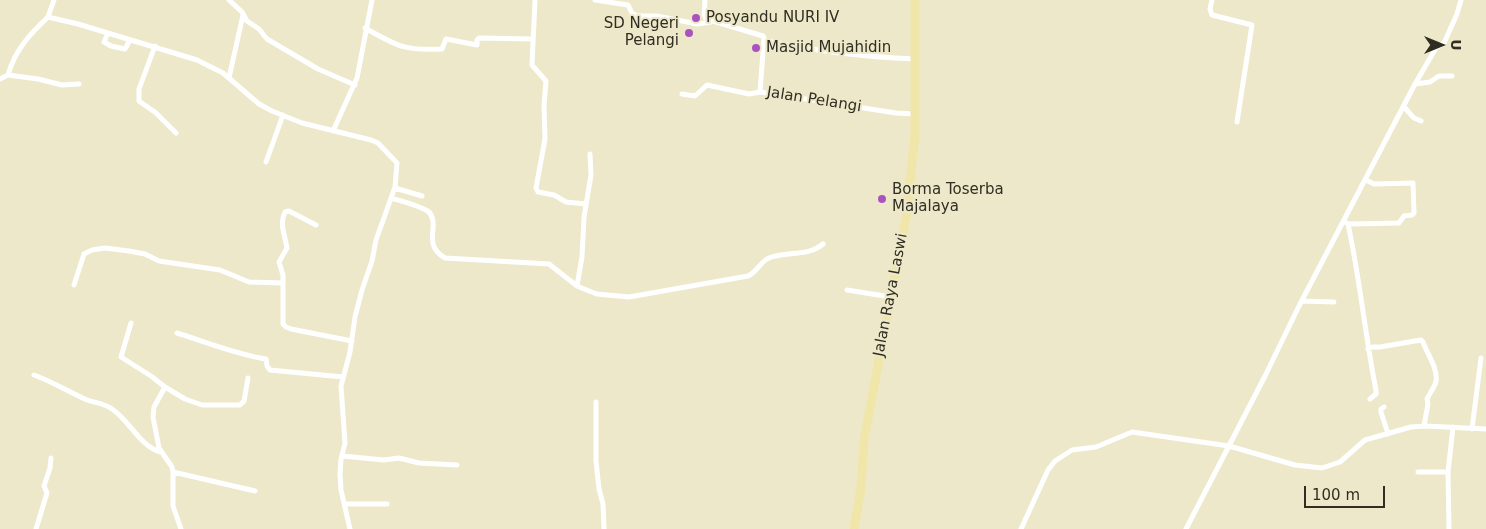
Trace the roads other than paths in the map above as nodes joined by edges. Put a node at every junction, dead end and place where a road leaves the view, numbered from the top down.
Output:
1 (54, 0) edge
2 (229, 0) edge
3 (372, 0) edge
4 (535, 0) edge
5 (595, 0) edge
6 (705, 0) edge
7 (916, 0) edge
8 (1212, 0) edge
9 (1461, 0) edge
10 (243, 14) junction
11 (48, 17) junction
12 (712, 22) junction
13 (365, 28) junction
14 (108, 33) junction
15 (130, 40) junction
16 (533, 40) junction
17 (765, 40) junction
18 (155, 46) junction
19 (915, 59) junction
20 (8, 74) junction
21 (1452, 76) dead end
22 (229, 78) junction
23 (0, 79) edge
24 (79, 84) dead end
25 (1415, 84) junction
26 (355, 85) junction
27 (760, 92) junction
28 (682, 94) dead end
29 (1404, 107) junction
30 (914, 114) junction
31 (283, 115) junction
32 (1421, 121) dead end
33 (1237, 122) dead end
34 (333, 131) junction
35 (176, 133) dead end
36 (590, 154) dead end
37 (266, 162) dead end
38 (1366, 180) junction
39 (395, 188) junction
40 (422, 196) dead end
41 (391, 198) junction
42 (586, 204) junction
43 (1346, 222) junction
44 (316, 225) dead end
45 (823, 244) dead end
46 (283, 284) junction
47 (74, 285) dead end
48 (577, 286) junction
49 (846, 290) dead end
50 (891, 297) junction
51 (1302, 301) junction
52 (1334, 302) dead end
53 (132, 323) dead end
54 (177, 333) dead end
55 (352, 341) junction
56 (1368, 349) junction
57 (1481, 358) dead end
58 (34, 375) dead end
59 (343, 377) junction
60 (248, 378) dead end
61 (166, 387) junction
62 (1370, 398) dead end
63 (596, 402) dead end
64 (1384, 407) dead end
65 (1424, 426) junction
66 (1472, 429) junction
67 (1486, 429) edge
68 (1453, 430) junction
69 (1388, 434) junction
70 (1227, 450) junction
71 (160, 452) junction
72 (342, 456) junction
73 (50, 458) dead end
74 (458, 465) dead end
75 (173, 472) junction
76 (1418, 472) dead end
77 (1448, 472) junction
78 (255, 490) dead end
79 (346, 504) junction
80 (387, 504) dead end
81 (36, 529) edge
82 (181, 529) edge
83 (350, 529) edge
84 (604, 529) edge
85 (854, 529) edge
86 (1021, 529) edge
87 (1186, 529) edge
88 (1449, 529) edge

1 - 11 street
2 - 10 street
3 - 13 street
4 - 16 street
5 - 12 street
6 - 12 street
7 - 19 main road, Jalan Raya Laswi
8 - 33 street
9 - 25 street
10 - 22 street
10 - 26 street
11 - 14 street
11 - 20 street
12 - 17 street
13 - 16 street
13 - 26 street
14 - 15 street
14 - 15 street
15 - 18 street
16 - 42 street
17 - 19 street
17 - 27 street, Jalan Pelangi
18 - 22 street
18 - 35 street
19 - 30 main road, Jalan Raya Laswi
20 - 23 street
20 - 24 street
21 - 25 street
22 - 31 street
25 - 29 street
26 - 34 street
27 - 28 street
27 - 30 street, Jalan Pelangi
29 - 32 street
29 - 38 street
30 - 50 main road, Jalan Raya Laswi
31 - 34 street
31 - 37 street
34 - 39 street
36 - 42 street
38 - 43 street
38 - 43 street
39 - 40 street
39 - 41 street
41 - 48 street
41 - 55 street
42 - 48 street
43 - 51 street
43 - 56 street
44 - 46 street
45 - 48 street
46 - 47 street
46 - 55 street
49 - 50 street
50 - 85 main road, Jalan Raya Laswi
51 - 52 street
51 - 70 street
53 - 61 street
54 - 59 street
55 - 59 street
56 - 62 street
56 - 65 street
57 - 66 street
58 - 71 street
59 - 72 street
60 - 61 street
61 - 71 street
63 - 84 street
64 - 69 street
65 - 68 street
65 - 69 street
66 - 67 street
66 - 68 street
68 - 77 street
69 - 70 street
70 - 86 street
70 - 87 street
71 - 75 street
72 - 74 street
72 - 79 street
73 - 81 street
75 - 78 street
75 - 82 street
76 - 77 street
77 - 88 street
79 - 80 street
79 - 83 street

